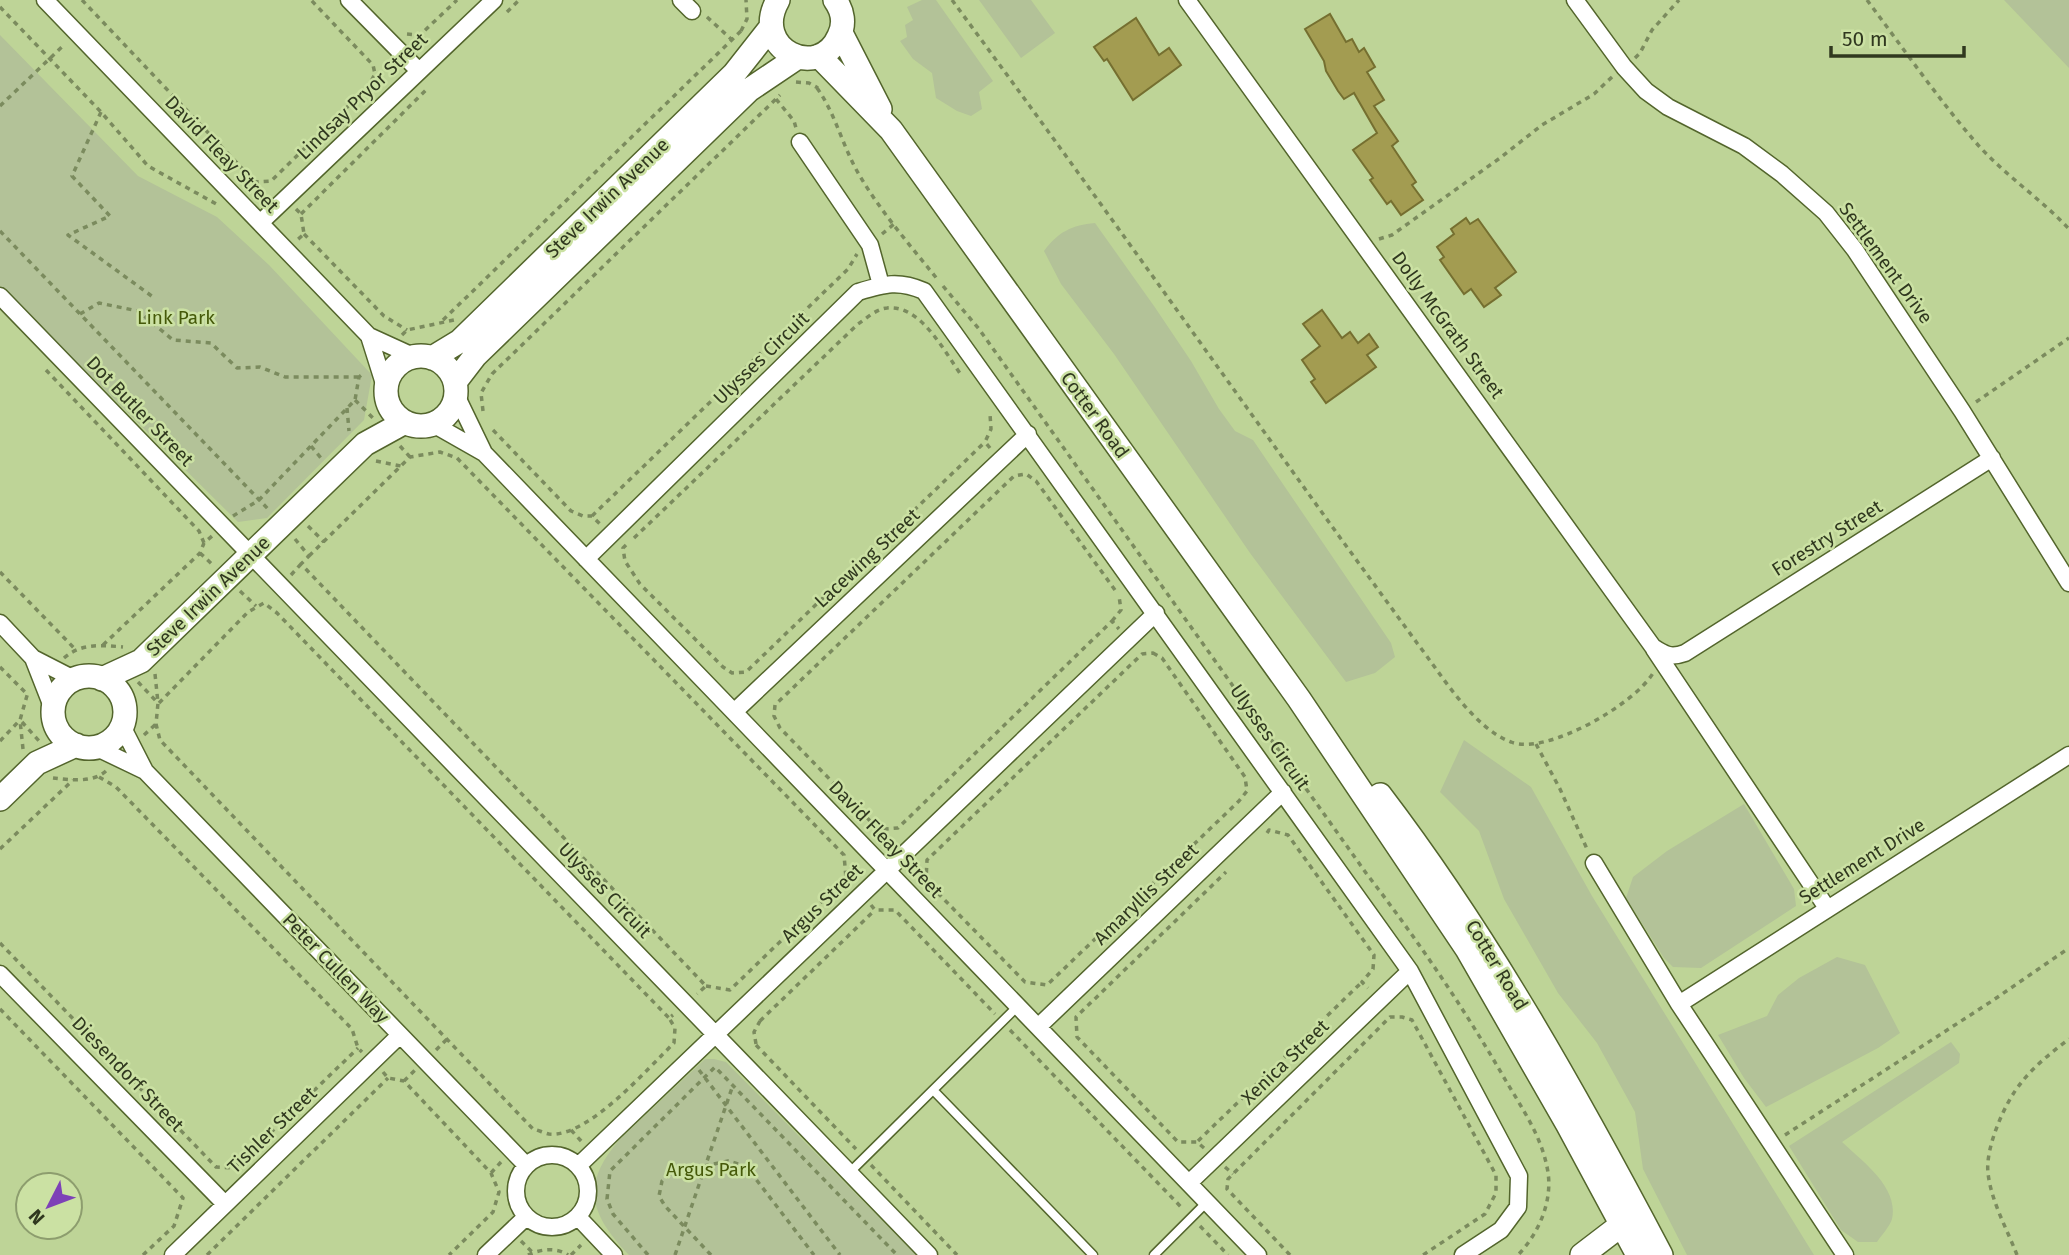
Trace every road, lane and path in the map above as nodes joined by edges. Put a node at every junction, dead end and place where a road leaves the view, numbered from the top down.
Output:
1 (45, 0) edge
2 (82, 0) edge
3 (311, 0) edge
4 (349, 0) edge
5 (457, 0) edge
6 (494, 0) edge
7 (519, 0) edge
8 (746, 0) edge
9 (952, 0) edge
10 (1187, 0) edge
11 (1575, 0) edge
12 (1679, 0) edge
13 (1867, 0) edge
14 (686, 6) edge
15 (0, 7) edge
16 (773, 9) edge
17 (843, 11) edge
18 (499, 19) dead end
19 (77, 33) junction
20 (404, 34) dead end
21 (731, 39) junction
22 (809, 56) junction
23 (50, 58) junction
24 (1624, 67) junction
25 (419, 71) junction
26 (432, 84) dead end
27 (791, 84) dead end
28 (776, 99) dead end
29 (0, 106) edge
30 (766, 109) dead end
31 (101, 112) junction
32 (891, 131) junction
33 (800, 142) joint
34 (255, 182) junction
35 (238, 200) junction
36 (301, 214) dead end
37 (260, 223) junction
38 (2069, 229) edge
39 (0, 231) edge
40 (304, 234) dead end
41 (1365, 246) junction
42 (862, 249) dead end
43 (881, 285) junction
44 (0, 296) edge
45 (153, 297) dead end
46 (80, 314) junction
47 (369, 336) junction
48 (2069, 338) edge
49 (424, 357) junction
50 (38, 362) dead end
51 (967, 382) dead end
52 (456, 388) junction
53 (387, 395) junction
54 (483, 411) dead end
55 (1962, 411) junction
56 (990, 414) dead end
57 (405, 422) junction
58 (489, 423) dead end
59 (433, 424) junction
60 (1028, 434) junction
61 (985, 442) junction
62 (365, 444) junction
63 (312, 446) junction
64 (484, 453) junction
65 (1992, 458) junction
66 (1001, 460) junction
67 (325, 462) dead end
68 (1014, 475) junction
69 (259, 500) junction
70 (239, 511) dead end
71 (592, 516) junction
72 (282, 524) junction
73 (306, 524) dead end
74 (610, 535) junction
75 (324, 542) junction
76 (623, 548) junction
77 (251, 555) junction
78 (309, 556) junction
79 (586, 559) junction
80 (0, 572) edge
81 (2069, 583) edge
82 (1156, 613) junction
83 (1112, 621) junction
84 (0, 624) edge
85 (1128, 640) junction
86 (1653, 647) junction
87 (1142, 654) junction
88 (33, 658) junction
89 (141, 661) junction
90 (0, 667) edge
91 (102, 678) junction
92 (74, 679) junction
93 (124, 701) junction
94 (734, 712) junction
95 (54, 715) junction
96 (121, 726) junction
97 (0, 741) edge
98 (1536, 744) junction
99 (85, 746) junction
100 (2069, 755) edge
101 (37, 763) junction
102 (145, 771) junction
103 (1283, 792) junction
104 (0, 799) edge
105 (1259, 840) dead end
106 (0, 849) edge
107 (1594, 863) joint
108 (1231, 868) dead end
109 (887, 871) junction
110 (846, 878) junction
111 (862, 895) junction
112 (1827, 908) junction
113 (876, 910) junction
114 (0, 943) edge
115 (2069, 948) edge
116 (1410, 971) junction
117 (0, 974) edge
118 (1362, 982) junction
119 (706, 986) junction
120 (730, 990) junction
121 (1379, 1000) junction
122 (686, 1004) junction
123 (1678, 1004) junction
124 (1018, 1006) junction
125 (745, 1007) junction
126 (0, 1009) edge
127 (669, 1018) junction
128 (760, 1021) junction
129 (1002, 1021) junction
130 (1038, 1027) junction
131 (400, 1035) junction
132 (716, 1035) junction
133 (2069, 1039) edge
134 (358, 1048) junction
135 (740, 1060) junction
136 (372, 1062) junction
137 (724, 1076) junction
138 (705, 1077) junction
139 (388, 1078) junction
140 (733, 1085) junction
141 (933, 1090) junction
142 (726, 1105) junction
143 (1197, 1142) junction
144 (1771, 1144) junction
145 (1215, 1158) junction
146 (526, 1165) junction
147 (578, 1166) junction
148 (705, 1166) junction
149 (849, 1172) junction
150 (1233, 1174) junction
151 (1189, 1183) junction
152 (1207, 1202) junction
153 (225, 1204) junction
154 (526, 1217) junction
155 (578, 1217) junction
156 (1192, 1218) junction
157 (1630, 1219) junction
158 (684, 1227) junction
159 (1644, 1252) edge
160 (144, 1255) edge
161 (173, 1255) edge
162 (207, 1255) edge
163 (449, 1255) edge
164 (486, 1255) edge
165 (528, 1255) edge
166 (568, 1255) edge
167 (614, 1255) edge
168 (648, 1255) edge
169 (675, 1255) edge
170 (711, 1255) edge
171 (814, 1255) edge
172 (840, 1255) edge
173 (897, 1255) edge
174 (929, 1255) edge
175 (1093, 1255) edge
176 (1154, 1255) edge
177 (1228, 1255) edge
178 (1258, 1255) edge
179 (1290, 1255) edge
180 (1423, 1255) edge
181 (1463, 1255) edge
182 (1518, 1255) edge
183 (1582, 1255) edge
184 (1845, 1255) edge
185 (2017, 1255) edge

1 - 19 street, David Fleay Street
2 - 34 path
3 - 34 path
4 - 25 street
5 - 20 path
6 - 25 street, Lindsay Pryor Street
7 - 18 path
8 - 21 path
9 - 98 path
10 - 41 street, Dolly McGrath Street
11 - 24 street, Settlement Drive
12 - 24 path
13 - 38 path
14 - 21 path
15 - 23 path
16 - 22 street, Cotter Road
16 - 49 street, Steve Irwin Avenue
17 - 22 street, Steve Irwin Avenue
17 - 32 street, Cotter Road
19 - 23 path
19 - 35 street, David Fleay Street
21 - 40 path
22 - 32 street, Cotter Road
22 - 52 street, Steve Irwin Avenue
23 - 29 path
23 - 31 path
24 - 41 path
24 - 55 street, Settlement Drive
25 - 37 street, Lindsay Pryor Street
26 - 36 path
27 - 182 path
28 - 33 path
30 - 54 path
31 - 35 path
31 - 45 path
32 - 157 street, Cotter Road
33 - 43 street
34 - 35 path
35 - 37 street, David Fleay Street
37 - 47 street, David Fleay Street
39 - 46 path
41 - 86 street, Dolly McGrath Street
42 - 71 path
43 - 60 street, Ulysses Circuit
43 - 74 street, Ulysses Circuit
44 - 77 street, Dot Butler Street
46 - 63 path
46 - 69 path
47 - 49 street, David Fleay Street
47 - 53 street, David Fleay Street
48 - 55 path
49 - 52 street
49 - 53 street
50 - 80 path
51 - 76 path
52 - 59 street
52 - 64 street, David Fleay Street
53 - 57 street
53 - 62 street, Steve Irwin Avenue
55 - 65 street, Settlement Drive
56 - 61 path
57 - 59 street
57 - 62 street, Steve Irwin Avenue
58 - 71 path
59 - 64 street, David Fleay Street
60 - 66 street, Lacewing Street
60 - 82 street, Ulysses Circuit
61 - 66 path
61 - 76 path
62 - 72 street, Steve Irwin Avenue
63 - 67 path
63 - 69 path
64 - 79 street, David Fleay Street
65 - 81 street, Settlement Drive
65 - 86 street, Forestry Street
66 - 68 path
66 - 94 street, Lacewing Street
68 - 83 path
68 - 83 path
69 - 70 path
69 - 72 path
71 - 74 path
72 - 77 street, Steve Irwin Avenue
72 - 78 path
73 - 75 path
74 - 76 path
74 - 79 street, Ulysses Circuit
75 - 78 path
75 - 110 path
77 - 89 street, Steve Irwin Avenue
77 - 122 street, Ulysses Circuit
78 - 119 path
79 - 94 street, David Fleay Street
82 - 85 street, Argus Street
82 - 103 street, Ulysses Circuit
83 - 85 path
84 - 88 street, Peter Cullen Way
85 - 87 path
85 - 109 street, Argus Street
86 - 98 path
86 - 112 street, Dolly McGrath Street
87 - 87 path
88 - 92 street, Peter Cullen Way
88 - 95 street, Peter Cullen Way
89 - 91 street, Steve Irwin Avenue
89 - 93 street, Steve Irwin Avenue
90 - 97 path
91 - 92 street, Peter Cullen Way
91 - 93 street
92 - 95 street
93 - 96 street
94 - 109 street, David Fleay Street
95 - 99 street, Peter Cullen Way
95 - 101 street
96 - 99 street
96 - 102 street, Peter Cullen Way
98 - 107 path
99 - 101 street
99 - 102 street, Peter Cullen Way
100 - 112 street, Settlement Drive
101 - 104 street
102 - 131 street, Peter Cullen Way
103 - 116 street, Ulysses Circuit
103 - 130 street, Amaryllis Street
105 - 118 path
106 - 134 path
107 - 123 street
108 - 143 path
109 - 111 street, Argus Street
109 - 124 street, David Fleay Street
110 - 111 path
110 - 120 path
111 - 113 path
111 - 125 street, Argus Street
112 - 123 street, Settlement Drive
113 - 128 path
113 - 129 path
114 - 134 path
115 - 144 path
116 - 121 street, Xenica Street
116 - 181 street, Ulysses Circuit
117 - 153 street, Diesendorf Street
118 - 121 path
118 - 143 path
119 - 120 path
119 - 122 path
120 - 125 path
121 - 145 street, Xenica Street
122 - 127 path
122 - 132 street, Ulysses Circuit
123 - 144 street
124 - 129 lane
124 - 130 street, David Fleay Street
125 - 128 path
125 - 132 street, Argus Street
126 - 160 path
127 - 127 path
128 - 135 path
129 - 141 lane
129 - 156 path
130 - 151 street, David Fleay Street
131 - 136 street, Tishler Street
131 - 146 street, Peter Cullen Way
132 - 135 street, Ulysses Circuit
132 - 147 street, Argus Street
133 - 185 path
134 - 136 path
135 - 137 path
135 - 149 street, Ulysses Circuit
136 - 139 path
136 - 153 street, Tishler Street
137 - 138 path
137 - 140 path
138 - 142 path
138 - 168 path
139 - 162 path
139 - 163 path
140 - 142 path
140 - 173 path
141 - 149 lane
141 - 175 lane
142 - 148 path
142 - 172 path
143 - 145 path
144 - 184 street
145 - 150 path
145 - 151 street, Xenica Street
146 - 147 street
146 - 154 street
147 - 155 street
148 - 158 path
148 - 158 path
148 - 171 path
149 - 174 street, Ulysses Circuit
150 - 179 path
150 - 180 path
151 - 152 street, David Fleay Street
152 - 156 lane
152 - 178 street, David Fleay Street
153 - 161 street, Tishler Street
154 - 155 street
154 - 164 street
155 - 167 street
156 - 176 lane
156 - 177 path
157 - 159 street, Cotter Road
157 - 183 street
158 - 169 path
158 - 170 path
165 - 166 path

